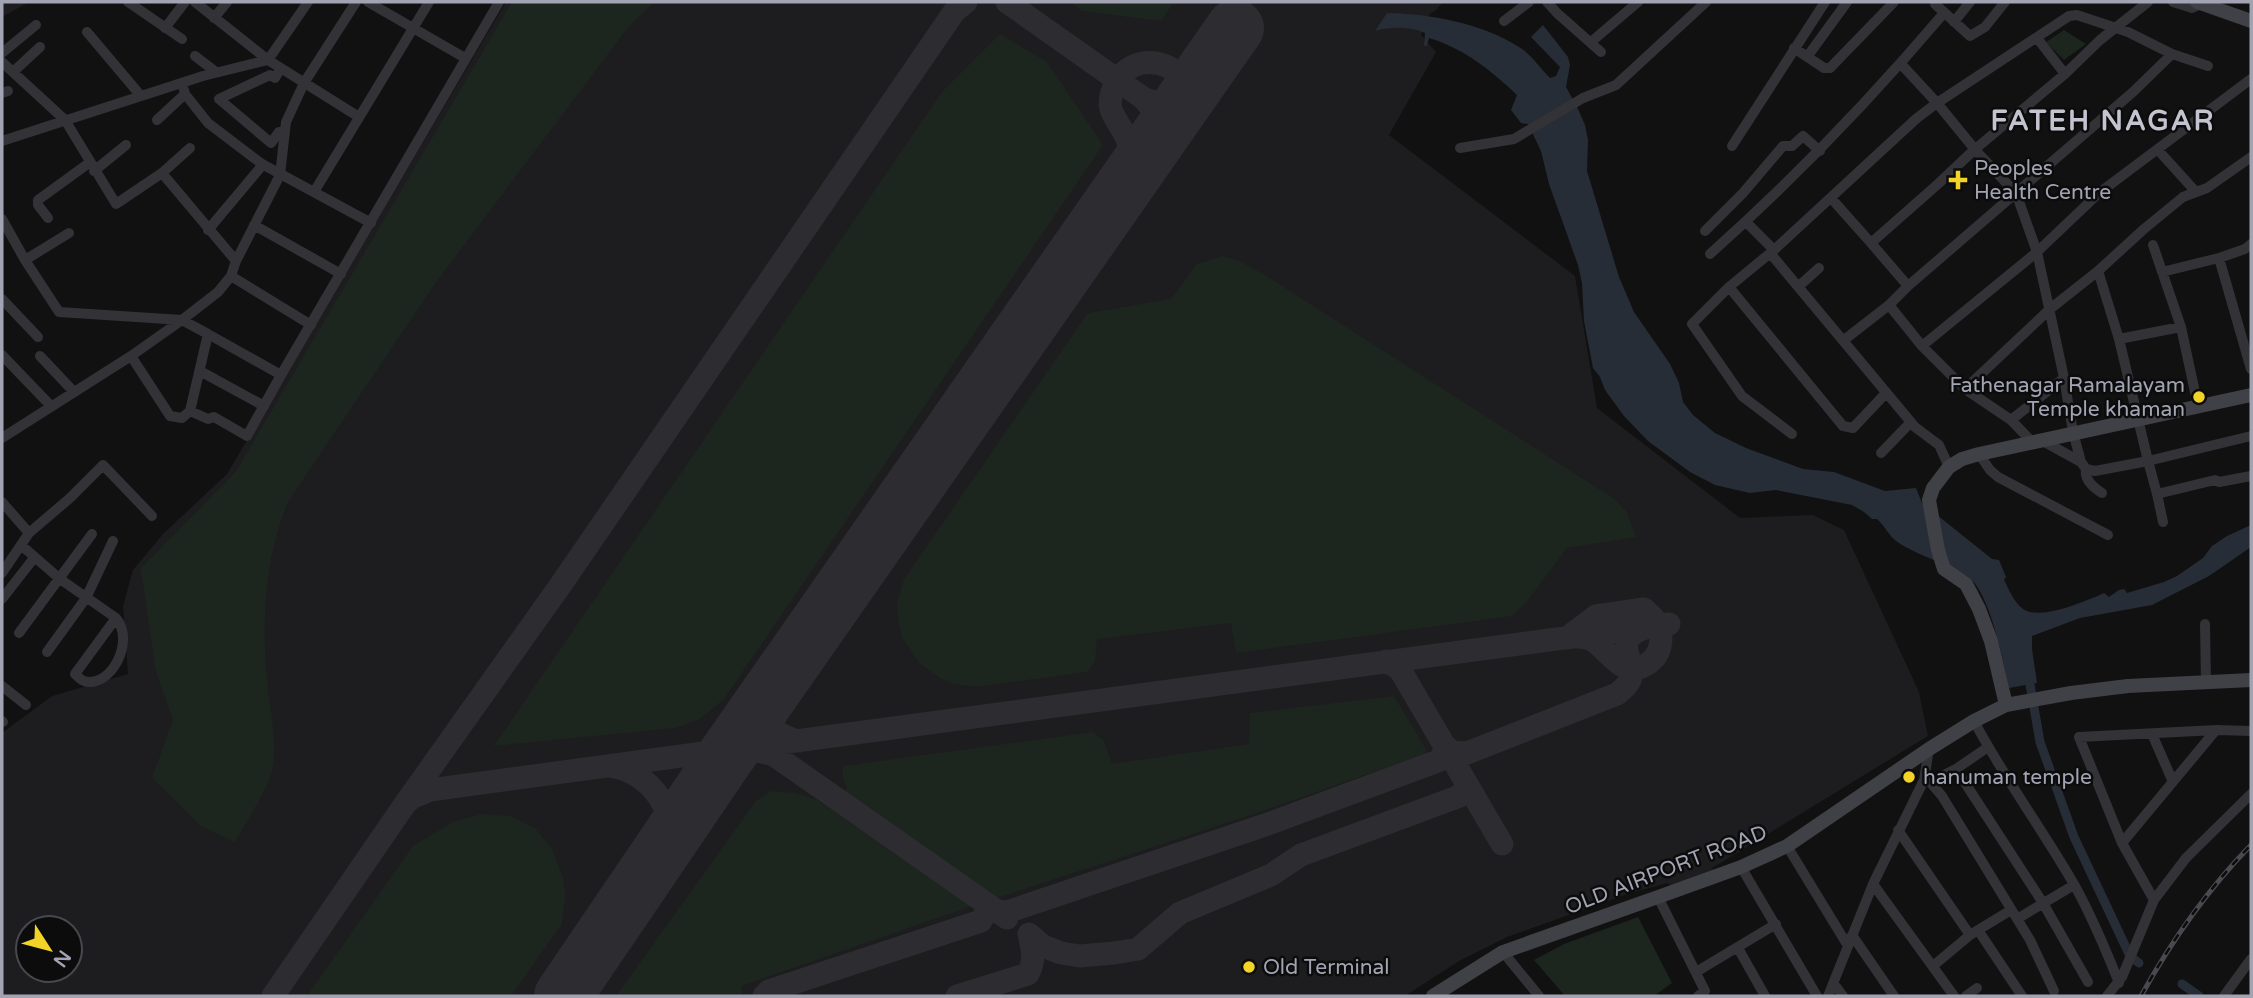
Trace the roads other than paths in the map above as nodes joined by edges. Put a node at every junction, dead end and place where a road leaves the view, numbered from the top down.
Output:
1 (128, 2) edge
2 (185, 2) edge
3 (195, 2) edge
4 (227, 2) edge
5 (308, 2) edge
6 (356, 2) edge
7 (368, 2) edge
8 (429, 2) edge
9 (499, 2) edge
10 (1529, 2) edge
11 (1547, 2) edge
12 (1638, 2) edge
13 (1706, 2) edge
14 (1825, 2) edge
15 (1847, 2) edge
16 (1894, 2) edge
17 (1970, 2) edge
18 (2006, 2) edge
19 (2148, 2) edge
20 (2173, 2) edge
21 (2205, 2) edge
22 (1935, 3) edge
23 (1515, 6) edge
24 (1944, 13) junction
25 (2251, 15) edge
26 (214, 18) junction
27 (2251, 21) edge
28 (1504, 22) dead end
29 (1954, 22) junction
30 (36, 25) dead end
31 (413, 27) junction
32 (164, 28) junction
33 (2117, 28) junction
34 (87, 32) dead end
35 (2037, 38) junction
36 (182, 39) dead end
37 (1591, 42) junction
38 (40, 47) dead end
39 (1794, 48) junction
40 (1601, 52) dead end
41 (2, 54) edge
42 (2172, 54) junction
43 (195, 56) dead end
44 (1807, 57) junction
45 (465, 58) junction
46 (268, 60) junction
47 (2, 62) edge
48 (1901, 64) junction
49 (2208, 66) dead end
50 (281, 68) junction
51 (13, 72) junction
52 (216, 72) junction
53 (2065, 74) junction
54 (2251, 79) edge
55 (304, 83) junction
56 (184, 89) junction
57 (141, 96) junction
58 (1937, 103) junction
59 (359, 117) junction
60 (65, 120) junction
61 (157, 120) dead end
62 (285, 132) junction
63 (2, 141) edge
64 (126, 145) dead end
65 (1732, 146) dead end
66 (190, 148) dead end
67 (1460, 148) dead end
68 (1974, 150) junction
69 (2158, 150) junction
70 (1820, 151) junction
71 (2251, 157) edge
72 (92, 167) junction
73 (260, 168) dead end
74 (162, 173) junction
75 (280, 175) junction
76 (314, 192) junction
77 (2196, 192) junction
78 (2016, 193) junction
79 (1831, 198) junction
80 (48, 218) dead end
81 (2, 219) edge
82 (1746, 222) junction
83 (371, 223) junction
84 (254, 225) junction
85 (208, 230) junction
86 (1705, 231) dead end
87 (69, 233) dead end
88 (1871, 243) junction
89 (2153, 245) dead end
90 (2249, 250) edge
91 (1772, 251) junction
92 (2037, 252) junction
93 (1710, 254) dead end
94 (2219, 258) junction
95 (25, 260) junction
96 (236, 261) junction
97 (1819, 268) dead end
98 (2098, 271) junction
99 (2162, 272) junction
100 (341, 274) junction
101 (231, 276) junction
102 (1799, 286) junction
103 (1908, 286) junction
104 (1730, 287) junction
105 (2, 299) edge
106 (1889, 305) junction
107 (2050, 309) junction
108 (182, 320) junction
109 (312, 325) junction
110 (2181, 327) junction
111 (208, 334) junction
112 (38, 337) dead end
113 (2119, 339) junction
114 (1844, 340) junction
115 (2247, 342) edge
116 (1922, 346) junction
117 (2, 355) edge
118 (40, 356) dead end
119 (131, 356) junction
120 (2251, 369) edge
121 (200, 371) junction
122 (281, 374) junction
123 (2064, 378) junction
124 (1965, 389) junction
125 (74, 392) junction
126 (1886, 393) junction
127 (2251, 395) edge
128 (264, 406) junction
129 (2198, 406) junction
130 (51, 407) junction
131 (190, 411) junction
132 (2011, 419) junction
133 (2138, 419) junction
134 (1911, 422) junction
135 (2073, 432) junction
136 (1792, 434) dead end
137 (2251, 436) edge
138 (2, 438) edge
139 (2037, 441) junction
140 (1881, 453) dead end
141 (1979, 454) junction
142 (2148, 461) junction
143 (2084, 466) junction
144 (1949, 467) junction
145 (2251, 476) edge
146 (2102, 493) dead end
147 (2157, 494) junction
148 (2, 502) edge
149 (152, 516) dead end
150 (2163, 522) dead end
151 (29, 533) junction
152 (92, 534) dead end
153 (2108, 535) dead end
154 (113, 541) dead end
155 (21, 545) junction
156 (34, 558) junction
157 (2, 573) edge
158 (60, 579) junction
159 (86, 598) junction
160 (2, 599) edge
161 (116, 618) junction
162 (2205, 624) dead end
163 (19, 634) dead end
164 (47, 652) dead end
165 (2251, 680) edge
166 (2206, 682) junction
167 (2, 686) edge
168 (2010, 704) junction
169 (26, 705) dead end
170 (1974, 721) junction
171 (2216, 730) junction
172 (2251, 731) edge
173 (2152, 734) junction
174 (1988, 747) junction
175 (1929, 749) junction
176 (1956, 769) junction
177 (1927, 781) junction
178 (2173, 782) junction
179 (2251, 794) edge
180 (1898, 830) junction
181 (2122, 844) junction
182 (1787, 846) junction
183 (1741, 867) junction
184 (1873, 884) junction
185 (2074, 885) junction
186 (1658, 897) junction
187 (2154, 900) junction
188 (2043, 903) junction
189 (2014, 915) junction
190 (1776, 924) junction
191 (1974, 933) junction
192 (1852, 935) junction
193 (1848, 946) junction
194 (1738, 948) junction
195 (1503, 952) junction
196 (2251, 959) edge
197 (1933, 966) junction
198 (1696, 972) junction
199 (2121, 980) junction
200 (2088, 982) dead end
201 (1834, 984) junction
202 (1977, 988) dead end
203 (2054, 991) dead end
204 (1703, 995) edge
205 (1433, 996) edge
206 (1539, 996) edge
207 (1765, 996) edge
208 (1817, 996) edge
209 (1828, 996) edge
210 (1843, 996) edge
211 (1894, 996) edge
212 (1954, 996) edge
213 (1966, 996) edge
214 (2022, 996) edge
215 (2107, 996) edge
216 (2224, 996) edge

1 - 32 street
2 - 32 street
3 - 26 street
4 - 26 street
5 - 46 street
6 - 55 street
7 - 31 street
8 - 31 street
9 - 45 street
10 - 23 street
11 - 37 street
12 - 37 street
13 - 67 street
14 - 39 street
15 - 44 street
16 - 44 street
17 - 29 street
18 - 29 street
19 - 33 street
20 - 21 street
21 - 25 main road
21 - 27 main road
22 - 24 street
23 - 28 street
24 - 29 street
24 - 48 street
26 - 46 street
30 - 41 street
31 - 45 street
31 - 59 street
32 - 36 street
33 - 35 street
33 - 42 street
33 - 53 street
34 - 57 street
35 - 53 street
35 - 58 street
37 - 40 street
38 - 51 street
39 - 44 street
39 - 65 street
42 - 49 street
42 - 78 street
43 - 52 street
45 - 83 street
46 - 50 street
46 - 52 street
47 - 51 street
48 - 58 street
48 - 70 street
50 - 55 street
50 - 62 street
51 - 60 street
52 - 56 street
53 - 68 street
54 - 69 street
55 - 59 street
55 - 62 street
56 - 57 street
56 - 61 street
56 - 75 street
57 - 60 street
58 - 68 street
58 - 79 street
59 - 76 street
60 - 63 street
60 - 72 street
62 - 75 street
64 - 72 street
66 - 74 street
68 - 78 street
68 - 88 street
69 - 77 street
69 - 92 street
70 - 82 street
70 - 86 street
71 - 77 street
72 - 74 street
72 - 80 street
73 - 85 street
74 - 85 street
75 - 76 street
75 - 84 street
76 - 83 street
77 - 98 street
78 - 92 street
78 - 103 street
79 - 88 street
79 - 91 street
81 - 95 street
82 - 91 street
82 - 93 street
83 - 100 street
84 - 96 street
84 - 100 street
85 - 96 street
87 - 95 street
88 - 103 street
89 - 99 street
90 - 94 street
91 - 102 street
91 - 104 street
92 - 107 street
92 - 116 street
94 - 99 street
94 - 115 street
95 - 108 street
96 - 101 street
97 - 102 street
98 - 107 street
98 - 113 street
99 - 110 street
100 - 109 street
101 - 108 street
101 - 109 street
102 - 114 street
103 - 106 street
104 - 126 street
104 - 136 street
105 - 112 street
106 - 114 street
106 - 116 street
107 - 123 street
107 - 124 street
108 - 111 street
108 - 119 street
109 - 122 street
110 - 113 street
110 - 129 street
111 - 121 street
111 - 122 street
113 - 133 street
114 - 126 street
115 - 120 street
116 - 124 street
117 - 130 street
118 - 125 street
119 - 125 street
119 - 131 street
121 - 128 street
121 - 131 street
122 - 128 street
123 - 132 street
123 - 135 street
124 - 132 street
125 - 130 street
126 - 134 street
127 - 129 main road
128 - 131 street
129 - 133 main road
130 - 138 street
132 - 139 street
133 - 135 main road
133 - 142 street
134 - 140 street
134 - 144 street
135 - 139 main road
135 - 143 street
137 - 142 street
139 - 141 main road
139 - 143 street
141 - 144 main road
141 - 153 street
142 - 143 street
142 - 147 street
143 - 146 street
144 - 168 main road
145 - 147 street
147 - 150 street
148 - 151 street
149 - 151 street
151 - 155 street
152 - 158 street
154 - 159 street
155 - 156 street
155 - 157 street
156 - 158 street
156 - 160 street
158 - 159 street
158 - 163 street
159 - 161 street
159 - 164 street
161 - 161 street
162 - 166 street
165 - 166 main road, OLD AIRPORT ROAD
166 - 168 main road, OLD AIRPORT ROAD
167 - 169 street
168 - 170 main road, OLD AIRPORT ROAD
170 - 174 street
170 - 175 main road, OLD AIRPORT ROAD
171 - 172 street
171 - 173 street
171 - 178 street
173 - 178 street
173 - 181 street
174 - 176 street
174 - 185 street
175 - 177 street
175 - 182 main road, OLD AIRPORT ROAD
176 - 177 street
176 - 188 street
177 - 180 street
177 - 189 street
178 - 181 street
179 - 187 street
180 - 184 street
180 - 191 street
181 - 187 street
182 - 183 main road, OLD AIRPORT ROAD
182 - 193 street
183 - 186 main road, OLD AIRPORT ROAD
183 - 190 street
184 - 192 street
184 - 197 street
185 - 188 street
185 - 199 street
186 - 195 main road, OLD AIRPORT ROAD
186 - 198 street
187 - 199 street
188 - 189 street
188 - 200 street
189 - 191 street
189 - 203 street
190 - 194 street
190 - 208 street
191 - 197 street
191 - 214 street
192 - 193 street
192 - 211 street
193 - 201 street
194 - 198 street
194 - 207 street
195 - 205 main road, OLD AIRPORT ROAD
195 - 206 street
196 - 216 street
197 - 212 street
198 - 204 street
199 - 215 street
201 - 209 street
201 - 210 street
202 - 213 street

